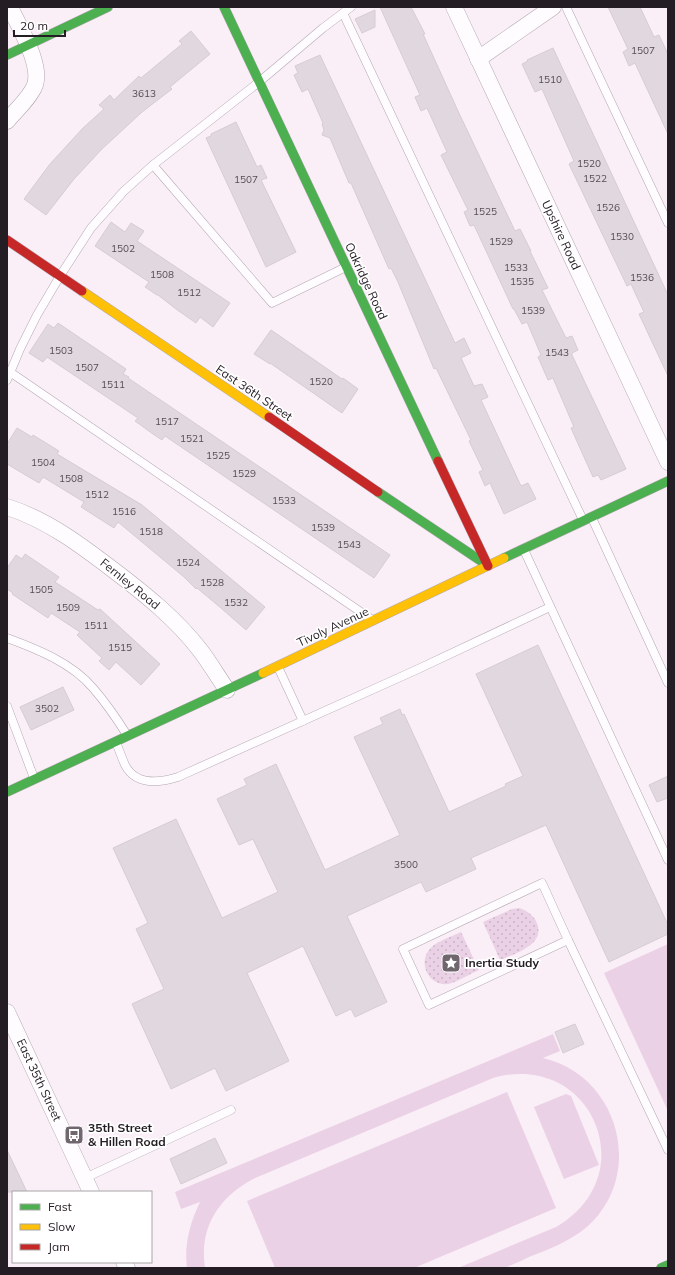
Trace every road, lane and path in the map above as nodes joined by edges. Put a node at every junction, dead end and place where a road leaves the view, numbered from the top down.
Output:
1 (10, 7) edge
2 (108, 7) edge
3 (224, 7) edge
4 (351, 7) edge
5 (454, 7) edge
6 (553, 7) edge
7 (566, 7) edge
8 (342, 12) junction
9 (28, 46) junction
10 (7, 55) edge
11 (478, 59) junction
12 (259, 82) junction
13 (7, 121) edge
14 (153, 165) junction
15 (668, 223) edge
16 (7, 240) edge
17 (346, 267) junction
18 (60, 276) junction
19 (10, 372) junction
20 (7, 380) edge
21 (668, 462) edge
22 (668, 481) edge
23 (7, 507) edge
24 (592, 517) junction
25 (583, 521) junction
26 (524, 549) junction
27 (488, 566) junction
28 (550, 607) junction
29 (373, 621) junction
30 (7, 638) edge
31 (278, 666) junction
32 (668, 683) edge
33 (227, 690) junction
34 (7, 706) edge
35 (303, 721) junction
36 (127, 736) junction
37 (115, 741) junction
38 (34, 779) junction
39 (7, 792) edge
40 (668, 860) edge
41 (568, 940) junction
42 (7, 1012) edge
43 (231, 1110) dead end
44 (668, 1150) edge
45 (88, 1185) edge
46 (668, 1266) edge
47 (661, 1268) edge

1 - 9 street
2 - 9 street
3 - 12 street, Oakridge Road
4 - 8 lane
5 - 11 street, Upshire Road
6 - 11 street
7 - 15 lane
8 - 12 lane
8 - 25 lane
9 - 10 street
9 - 13 street
11 - 21 street, Upshire Road
12 - 14 lane
12 - 17 street, Oakridge Road
14 - 17 lane
14 - 18 lane
16 - 18 street, East 36th Street
17 - 27 street, Oakridge Road
18 - 19 lane
18 - 27 street, East 36th Street
19 - 20 lane
19 - 29 lane
22 - 24 street, Tivoly Avenue
23 - 33 street, Fernley Road
24 - 25 street, Tivoly Avenue
24 - 32 lane
25 - 26 street, Tivoly Avenue
26 - 27 street, Tivoly Avenue
26 - 28 lane
27 - 29 street, Tivoly Avenue
28 - 35 lane
28 - 40 lane
29 - 31 street, Tivoly Avenue
30 - 36 lane
31 - 33 street, Tivoly Avenue
31 - 35 lane
33 - 36 street, Tivoly Avenue
34 - 38 lane
35 - 37 lane
36 - 37 street, Tivoly Avenue
37 - 38 street, Tivoly Avenue
38 - 39 street, Tivoly Avenue
41 - 41 lane
41 - 44 lane
42 - 45 street, East 35th Street
43 - 45 lane
46 - 47 street

